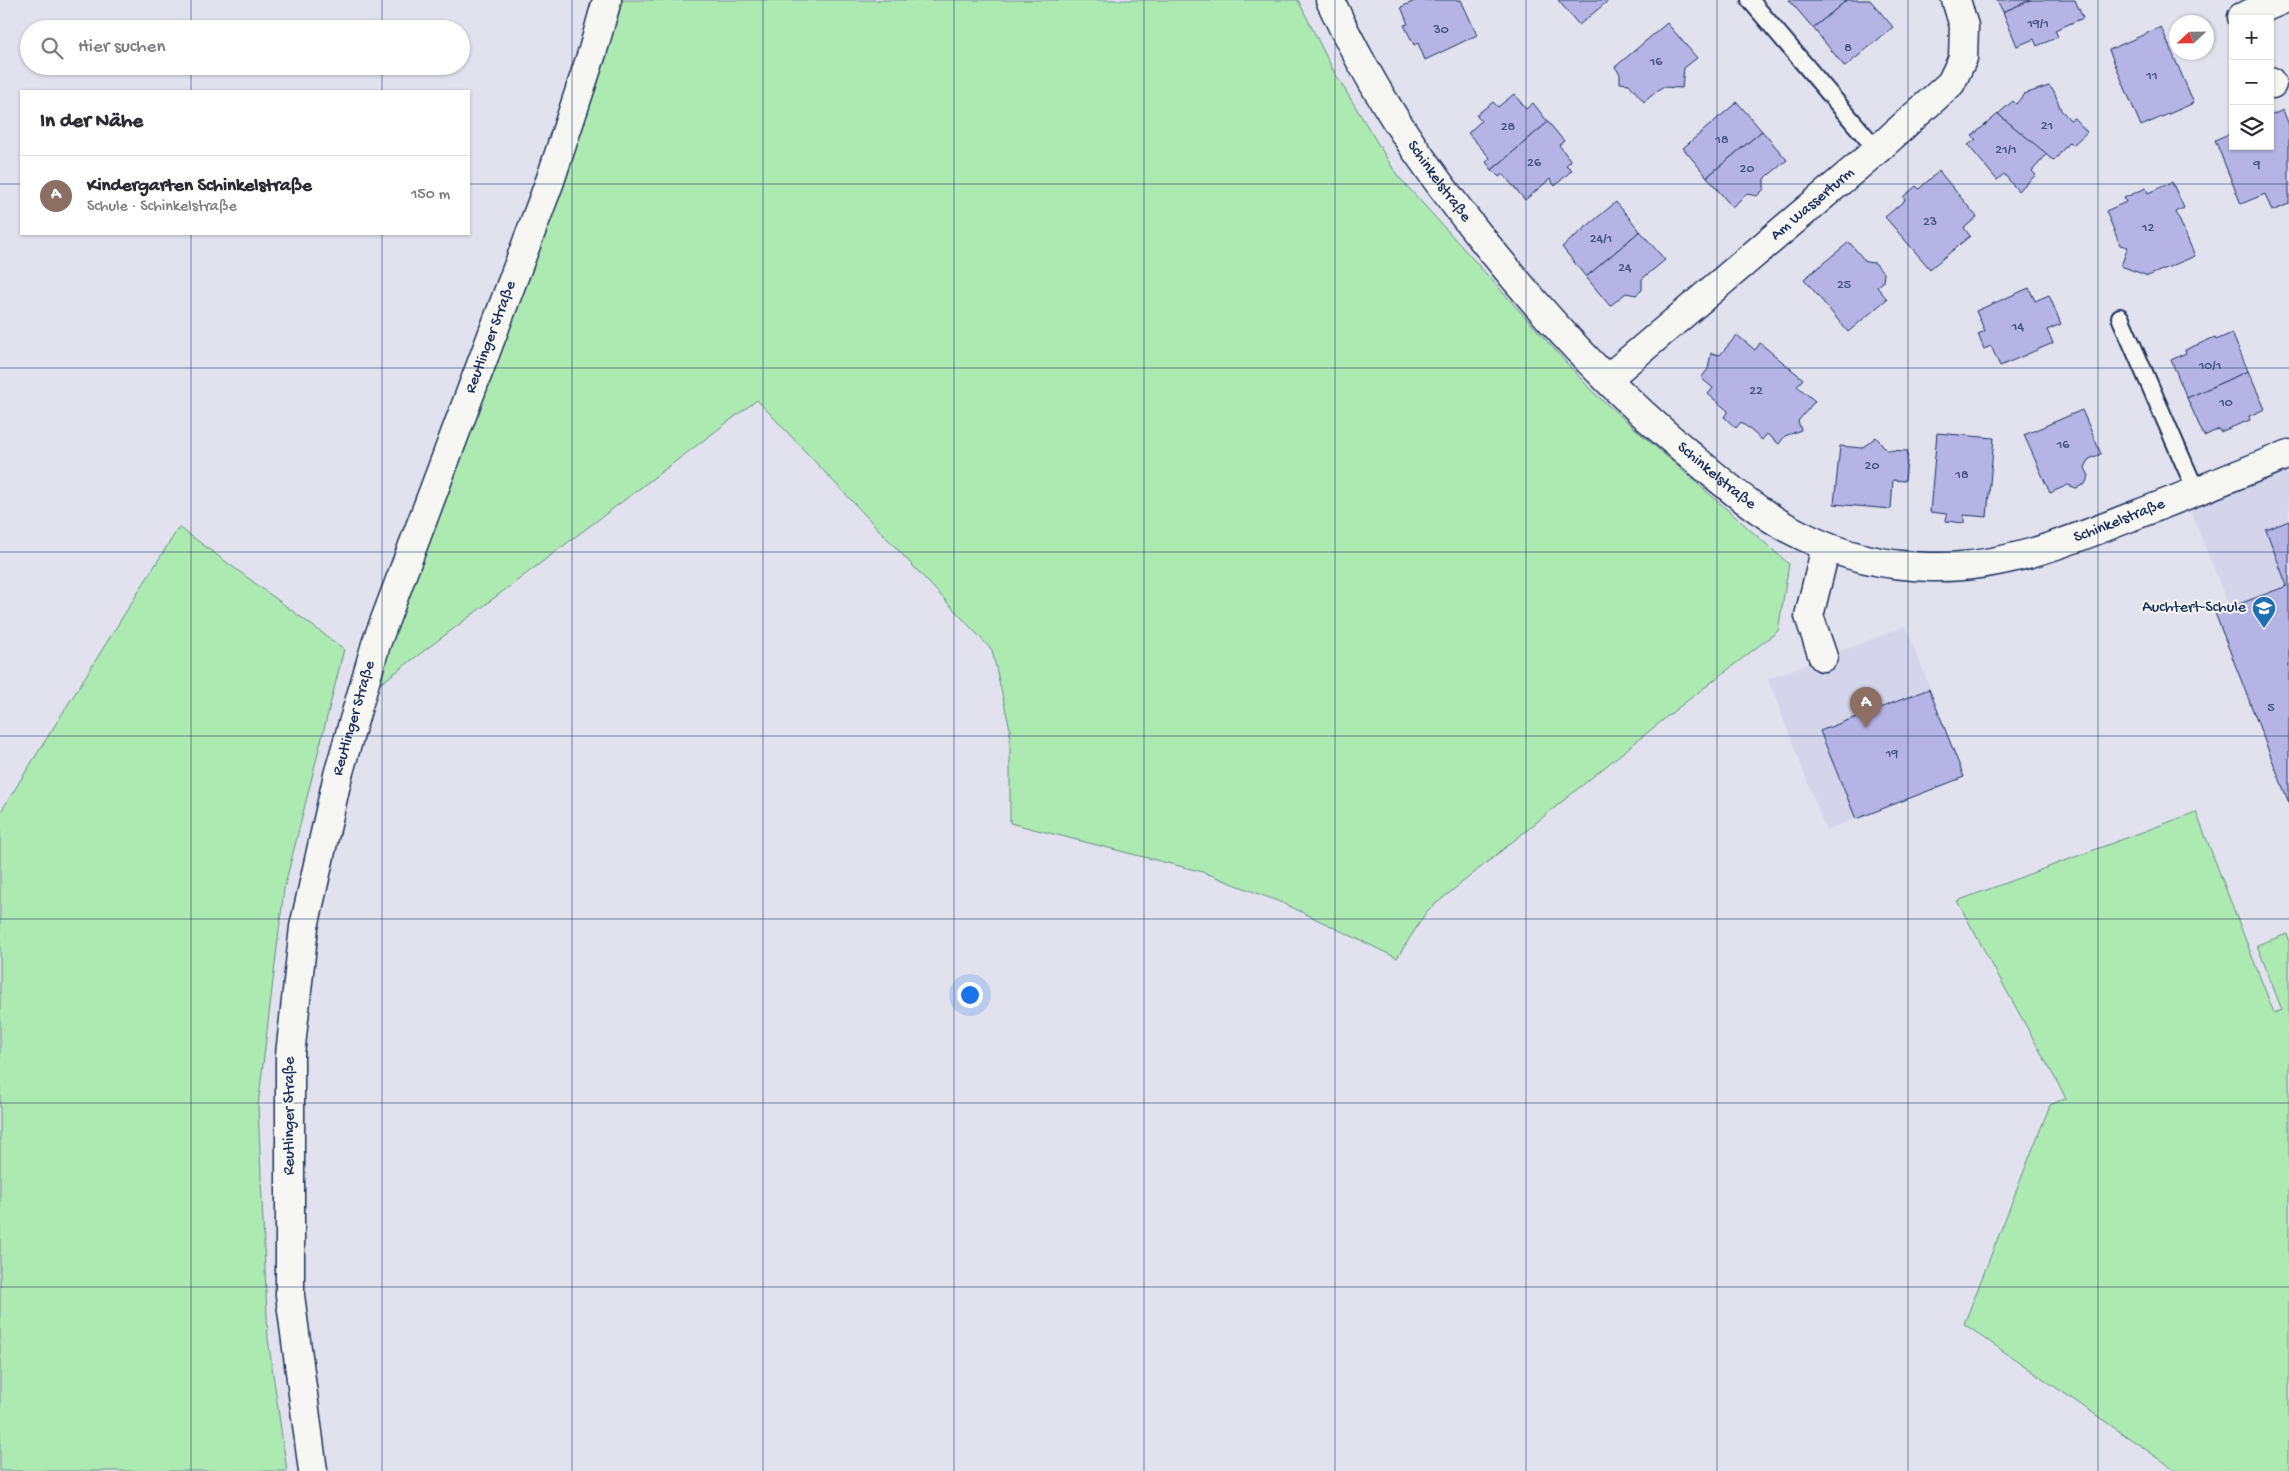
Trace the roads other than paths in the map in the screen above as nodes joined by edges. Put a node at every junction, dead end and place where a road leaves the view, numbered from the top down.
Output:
1 (607, 0) edge
2 (1330, 0) edge
3 (1750, 0) edge
4 (1956, 0) edge
5 (2282, 0) edge
6 (2240, 12) edge
7 (1877, 150) junction
8 (2120, 317) dead end
9 (1607, 380) junction
10 (2289, 454) edge
11 (2196, 491) junction
12 (1826, 547) junction
13 (1823, 658) dead end
14 (313, 1471) edge

1 - 14 street, Reutlinger Straße
2 - 9 street, Schinkelstraße
3 - 7 lane
4 - 7 street, Am Wasserturm
5 - 6 street
7 - 9 street, Am Wasserturm
8 - 11 lane
9 - 12 street, Schinkelstraße
10 - 11 street, Schinkelstraße
11 - 12 street, Schinkelstraße
12 - 13 street

